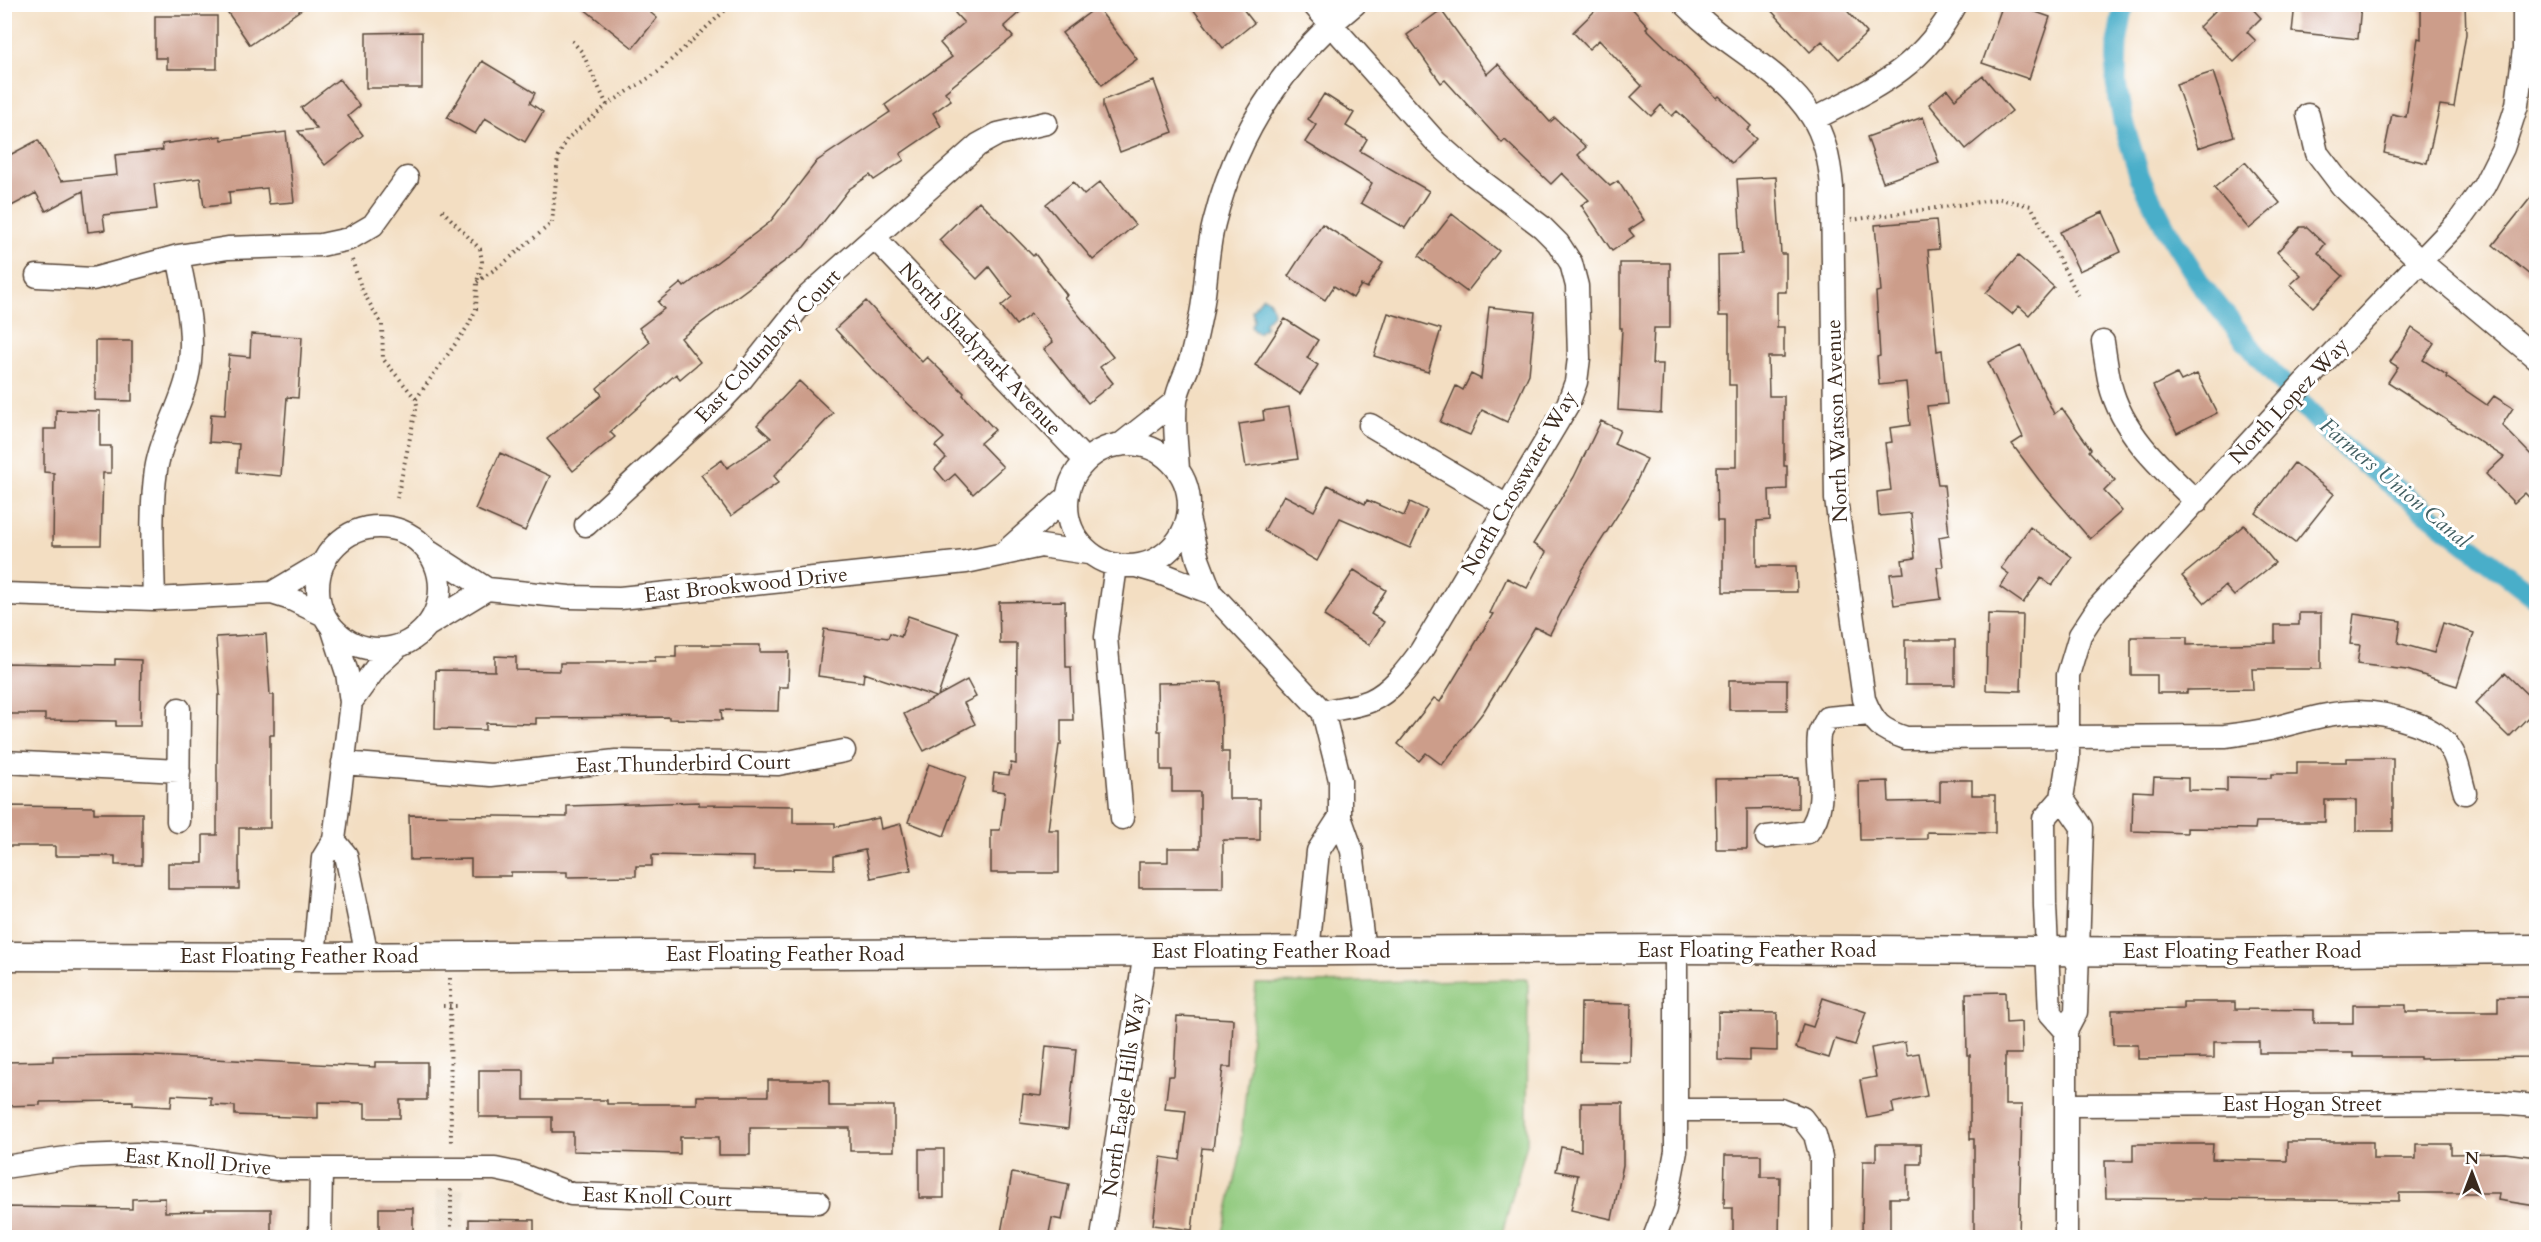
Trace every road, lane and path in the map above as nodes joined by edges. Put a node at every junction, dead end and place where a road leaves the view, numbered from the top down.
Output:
1 (732, 4) edge
2 (1313, 4) edge
3 (1355, 4) edge
4 (1685, 4) edge
5 (1956, 4) edge
6 (2524, 4) edge
7 (1331, 24) junction
8 (572, 41) dead end
9 (607, 105) junction
10 (2308, 115) dead end
11 (1814, 119) junction
12 (1046, 123) dead end
13 (407, 178) dead end
14 (442, 210) dead end
15 (1851, 220) dead end
16 (874, 237) junction
17 (178, 256) junction
18 (350, 257) dead end
19 (2421, 262) junction
20 (38, 276) dead end
21 (477, 282) junction
22 (2078, 295) dead end
23 (2103, 342) dead end
24 (2536, 358) edge
25 (416, 399) junction
26 (1176, 401) junction
27 (1370, 425) dead end
28 (1120, 445) junction
29 (1086, 461) junction
30 (1178, 470) junction
31 (1067, 497) junction
32 (397, 498) dead end
33 (2197, 502) junction
34 (1507, 506) junction
35 (1188, 518) junction
36 (586, 525) dead end
37 (428, 551) junction
38 (1088, 552) junction
39 (1003, 554) junction
40 (324, 562) junction
41 (1126, 566) junction
42 (487, 589) junction
43 (1211, 592) junction
44 (272, 593) junction
45 (4, 594) edge
46 (154, 599) junction
47 (328, 621) junction
48 (428, 625) junction
49 (399, 646) junction
50 (351, 702) junction
51 (179, 709) dead end
52 (1323, 712) junction
53 (1872, 718) junction
54 (2068, 738) junction
55 (844, 751) dead end
56 (4, 762) edge
57 (343, 763) junction
58 (179, 771) junction
59 (2465, 793) dead end
60 (2062, 798) junction
61 (1340, 817) junction
62 (1122, 818) dead end
63 (178, 821) dead end
64 (1767, 837) dead end
65 (334, 840) junction
66 (1677, 949) junction
67 (2536, 949) edge
68 (2047, 950) junction
69 (2078, 950) junction
70 (1364, 951) junction
71 (1145, 952) junction
72 (1308, 952) junction
73 (4, 956) edge
74 (367, 956) junction
75 (314, 957) junction
76 (450, 977) dead end
77 (443, 1006) dead end
78 (450, 1006) junction
79 (461, 1006) dead end
80 (2066, 1031) junction
81 (2068, 1105) junction
82 (2536, 1106) edge
83 (1677, 1110) junction
84 (451, 1146) dead end
85 (4, 1167) edge
86 (321, 1169) junction
87 (451, 1180) dead end
88 (818, 1202) dead end
89 (320, 1238) edge
90 (451, 1238) edge
91 (1102, 1238) edge
92 (1654, 1238) edge
93 (1821, 1238) edge
94 (2066, 1238) edge

1 - 9 path
2 - 7 street, North Crosswater Way
3 - 7 street
4 - 11 street, North Watson Avenue
5 - 11 street
6 - 19 street, North Lopez Way
7 - 26 street
7 - 34 street, North Crosswater Way
8 - 9 path
9 - 21 path
10 - 19 street
11 - 53 street, North Watson Avenue
12 - 16 street, East Columbary Court
13 - 17 street
14 - 21 path
15 - 22 path
16 - 29 street, North Shadypark Avenue
16 - 36 street, East Columbary Court
17 - 20 street
17 - 46 street
18 - 25 path
19 - 24 street
19 - 33 street, North Lopez Way
21 - 25 path
23 - 33 street
25 - 32 path
26 - 28 street
26 - 30 street
27 - 34 street
28 - 29 street
28 - 30 street
29 - 31 street
30 - 35 street
31 - 38 street
31 - 39 street, East Brookwood Drive
33 - 54 street, North Lopez Way
34 - 52 street, North Crosswater Way
35 - 41 street
35 - 43 street
37 - 40 street
37 - 42 street, East Brookwood Drive
37 - 48 street
38 - 39 street, East Brookwood Drive
38 - 41 street
39 - 42 street, East Brookwood Drive
40 - 44 street
40 - 47 street
41 - 43 street
41 - 62 street
42 - 48 street
43 - 52 street
44 - 46 street
44 - 47 street
45 - 46 street
47 - 49 street
47 - 50 street
48 - 49 street
49 - 50 street
50 - 57 street
51 - 58 street
52 - 61 street
53 - 54 street
53 - 64 street
54 - 59 street
54 - 60 street, North Lopez Way
55 - 57 street, East Thunderbird Court
56 - 58 street
57 - 65 street
58 - 63 street
60 - 68 street, North Lopez Way
60 - 69 street
61 - 70 street
61 - 72 street
65 - 74 street
65 - 75 street
66 - 68 main road, East Floating Feather Road
66 - 70 main road, East Floating Feather Road
66 - 83 street
67 - 69 main road, East Floating Feather Road
68 - 69 main road, East Floating Feather Road
68 - 80 street, North Lopez Way
69 - 80 street
70 - 72 main road, East Floating Feather Road
71 - 72 main road, East Floating Feather Road
71 - 74 main road, East Floating Feather Road
71 - 91 street, North Eagle Hills Way
73 - 75 main road, East Floating Feather Road
74 - 75 main road, East Floating Feather Road
76 - 78 path
77 - 78 path
78 - 79 path
78 - 84 path
80 - 81 street
81 - 82 street, East Hogan Street
81 - 94 street
83 - 92 street
83 - 93 street
85 - 86 street, East Knoll Drive
86 - 88 street, East Knoll Court
86 - 89 street
87 - 90 path

